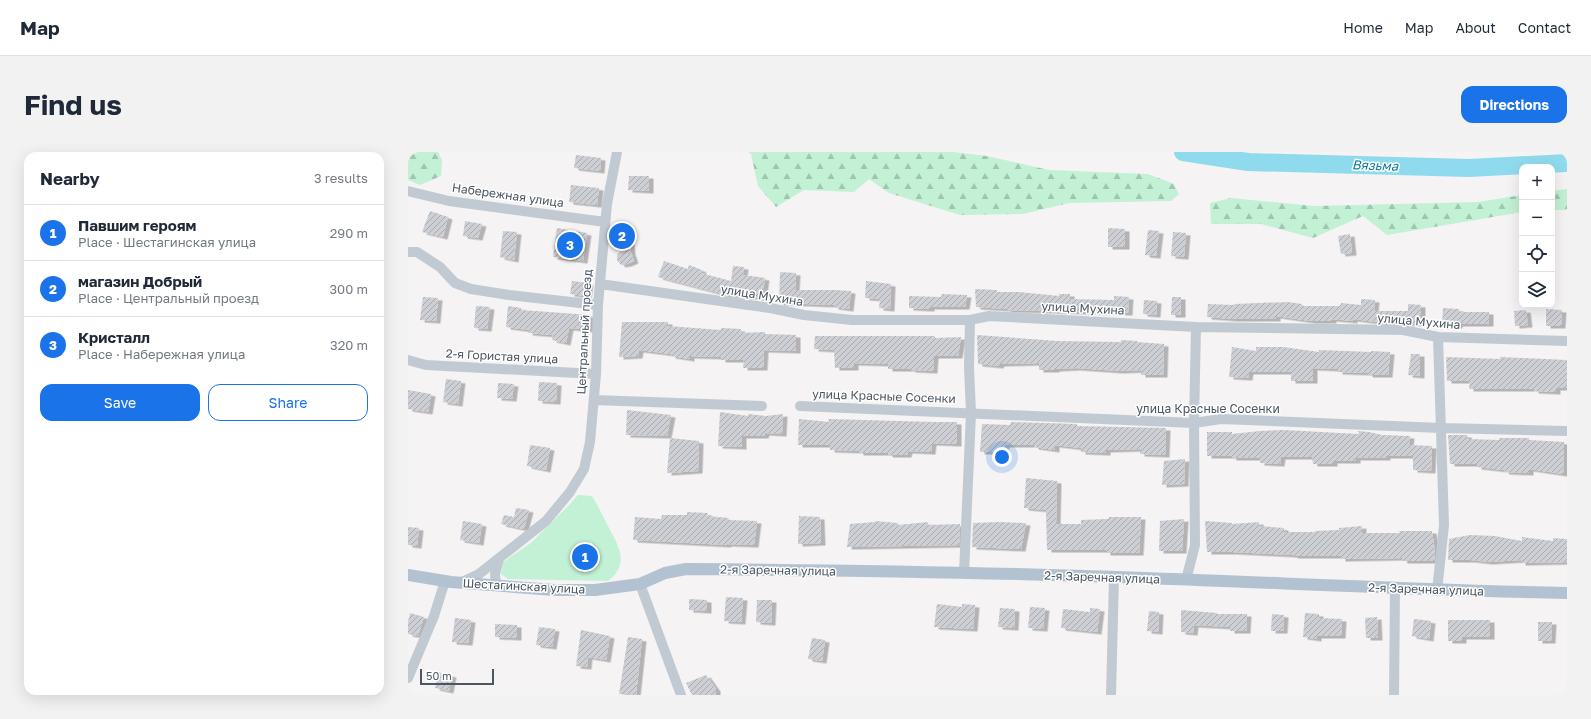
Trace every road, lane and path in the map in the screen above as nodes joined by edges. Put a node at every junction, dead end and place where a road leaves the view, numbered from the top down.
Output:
1 (617, 152) edge
2 (408, 191) edge
3 (605, 222) junction
4 (408, 252) edge
5 (600, 284) junction
6 (598, 305) junction
7 (970, 320) junction
8 (1196, 327) junction
9 (1438, 337) junction
10 (1567, 341) edge
11 (408, 360) edge
12 (596, 374) junction
13 (594, 400) junction
14 (762, 406) dead end
15 (800, 406) dead end
16 (971, 413) junction
17 (1194, 423) junction
18 (1441, 428) junction
19 (1567, 431) edge
20 (499, 559) junction
21 (964, 573) junction
22 (408, 575) edge
23 (1114, 577) junction
24 (1186, 580) junction
25 (446, 581) junction
26 (462, 582) junction
27 (640, 584) junction
28 (496, 585) junction
29 (1395, 589) junction
30 (1437, 591) junction
31 (1567, 593) edge
32 (408, 678) edge
33 (681, 695) edge
34 (1111, 695) edge
35 (1394, 695) edge

1 - 3 street, Центральный проезд
2 - 3 street, Набережная улица
3 - 5 street, Центральный проезд
4 - 6 street
5 - 6 street, Центральный проезд
5 - 7 street, улица Мухина
6 - 12 street, Центральный проезд
7 - 8 street, улица Мухина
7 - 16 street
8 - 9 street, улица Мухина
8 - 17 street
9 - 10 street, улица Мухина
9 - 18 street
11 - 12 street, 2-я Гористая улица
12 - 13 street, Центральный проезд
13 - 14 street
13 - 20 street, Центральный проезд
15 - 16 street, улица Красные Сосенки
16 - 17 street, улица Красные Сосенки
16 - 21 street
17 - 18 street, улица Красные Сосенки
17 - 24 street
18 - 19 street, улица Красные Сосенки
18 - 30 street
20 - 26 street, Центральный проезд
20 - 28 street
21 - 23 main road, 2-я Заречная улица
21 - 27 main road, 2-я Заречная улица
22 - 25 main road, Шестагинская улица
23 - 24 main road, 2-я Заречная улица
23 - 34 street
24 - 29 main road, 2-я Заречная улица
25 - 26 main road, Шестагинская улица
25 - 32 street
26 - 28 main road, Шестагинская улица
27 - 28 main road, Шестагинская улица
27 - 33 street
29 - 30 main road, 2-я Заречная улица
29 - 35 street
30 - 31 main road, 2-я Заречная улица

